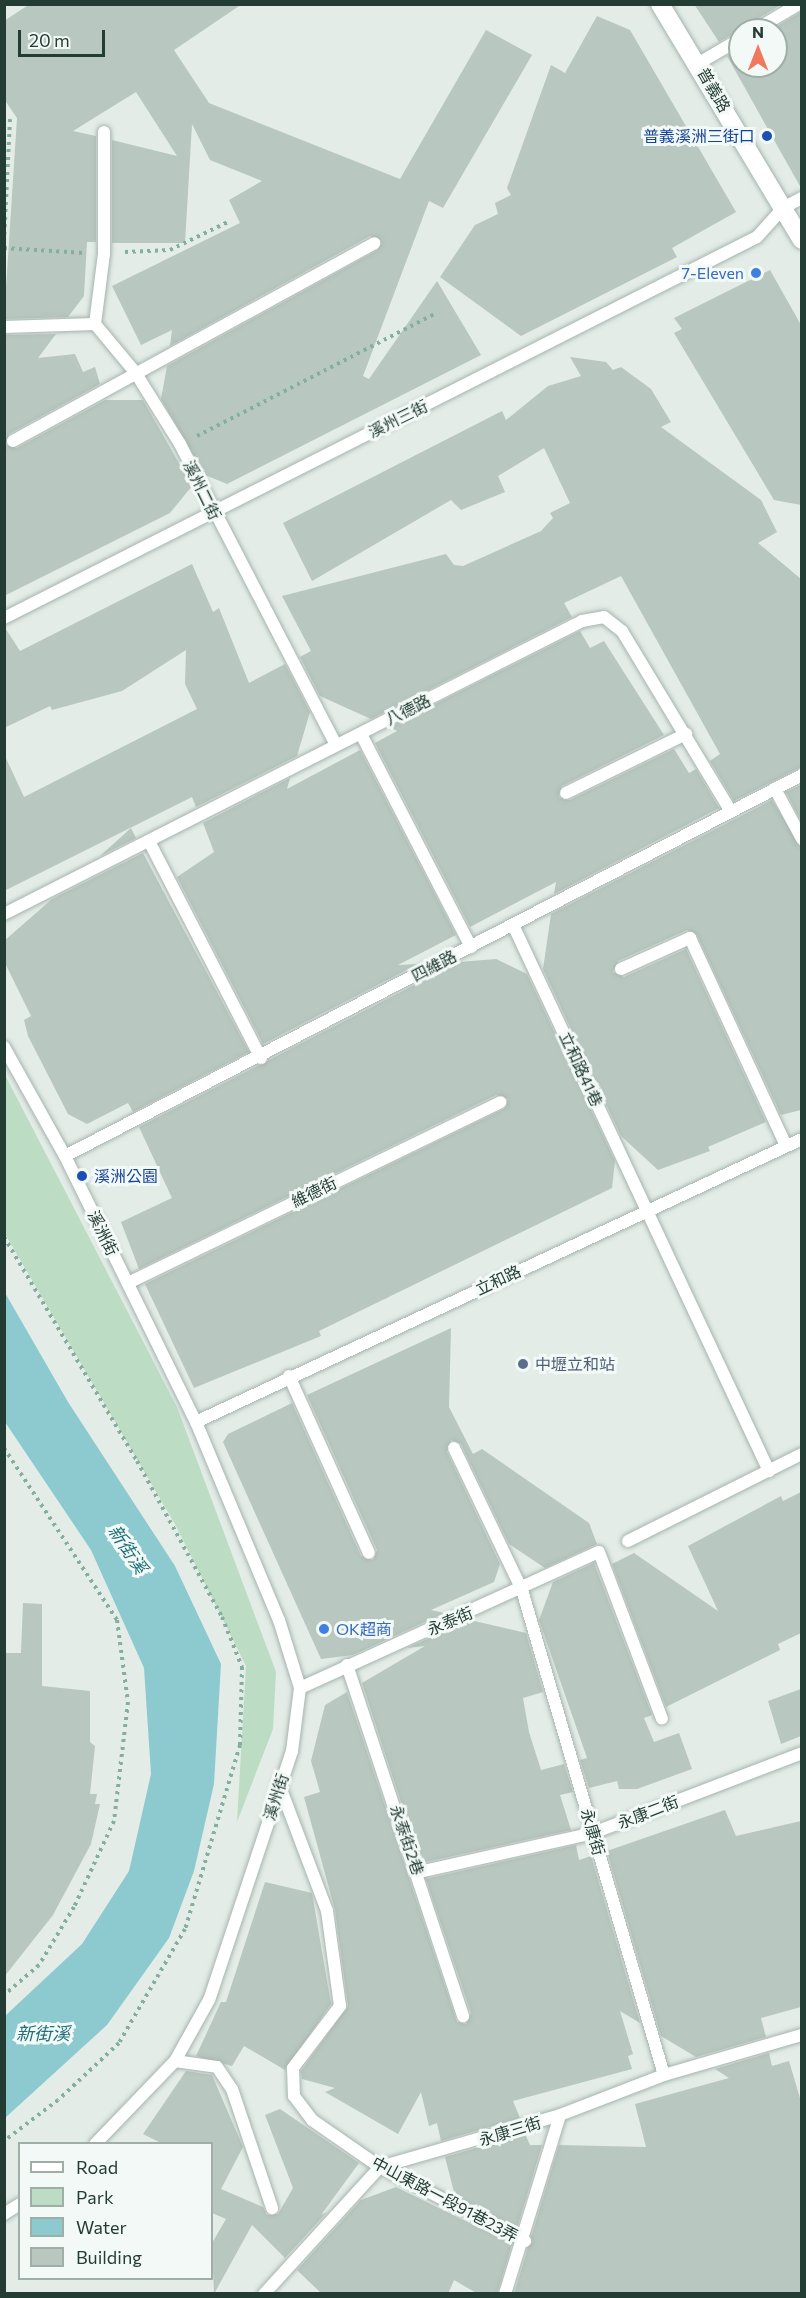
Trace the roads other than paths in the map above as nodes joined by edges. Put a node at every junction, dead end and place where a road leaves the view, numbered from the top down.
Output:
1 (660, 4) edge
2 (799, 4) edge
3 (776, 18) edge
4 (728, 46) edge
5 (699, 63) junction
6 (105, 132) dead end
7 (801, 198) edge
8 (783, 208) junction
9 (801, 240) edge
10 (374, 243) dead end
11 (95, 324) junction
12 (4, 327) edge
13 (135, 372) junction
14 (14, 441) dead end
15 (211, 510) junction
16 (4, 618) edge
17 (361, 734) junction
18 (686, 734) junction
19 (336, 745) junction
20 (801, 775) edge
21 (775, 789) junction
22 (566, 793) dead end
23 (731, 812) junction
24 (801, 839) edge
25 (150, 843) junction
26 (4, 914) edge
27 (514, 927) junction
28 (471, 947) junction
29 (621, 969) dead end
30 (4, 1047) edge
31 (261, 1058) junction
32 (500, 1102) dead end
33 (801, 1139) edge
34 (786, 1146) junction
35 (65, 1156) junction
36 (647, 1212) junction
37 (128, 1283) junction
38 (289, 1376) junction
39 (196, 1422) junction
40 (454, 1448) dead end
41 (801, 1454) edge
42 (769, 1471) junction
43 (628, 1540) dead end
44 (369, 1552) dead end
45 (522, 1590) junction
46 (347, 1665) junction
47 (300, 1688) junction
48 (662, 1719) dead end
49 (801, 1753) edge
50 (279, 1784) junction
51 (593, 1833) junction
52 (419, 1872) junction
53 (463, 2016) dead end
54 (801, 2035) edge
55 (175, 2061) junction
56 (664, 2075) junction
57 (560, 2115) junction
58 (97, 2142) edge
59 (380, 2167) junction
60 (18, 2205) edge
61 (272, 2208) dead end
62 (4, 2214) edge
63 (525, 2241) junction
64 (264, 2294) edge
65 (505, 2294) edge

1 - 5 street, 普義路
2 - 3 lane
4 - 5 lane
5 - 8 street, 普義路
6 - 11 lane
7 - 8 lane, 溪州三街
8 - 9 street, 普義路
8 - 15 lane, 溪州三街
10 - 13 lane
11 - 12 lane
11 - 13 lane, 溪州二街
13 - 14 lane
13 - 15 lane, 溪州二街
15 - 16 lane, 溪州三街
15 - 19 lane, 溪州二街
17 - 18 lane, 八德路
17 - 19 lane, 八德路
17 - 28 lane
18 - 22 lane
18 - 23 lane, 八德路
19 - 25 lane, 八德路
20 - 21 lane, 四維路
21 - 23 lane, 四維路
21 - 24 lane
23 - 27 lane, 四維路
25 - 26 lane, 八德路
25 - 31 lane
27 - 28 lane, 四維路
27 - 36 lane, 立和路41巷
28 - 31 lane, 四維路
29 - 34 lane
30 - 35 lane, 溪洲街
31 - 35 lane, 四維路
32 - 37 lane, 維德街
33 - 34 lane, 立和路
34 - 36 lane, 立和路
35 - 37 lane, 溪洲街
36 - 38 lane, 立和路
36 - 42 lane, 立和路41巷
37 - 39 lane, 溪洲街
38 - 39 lane, 立和路
38 - 44 lane
39 - 47 lane, 溪州街
40 - 45 lane, 永康街
41 - 42 lane
42 - 43 lane
45 - 46 lane, 永泰街
45 - 48 lane, 永泰街
45 - 51 lane, 永康街
46 - 47 lane, 永泰街
46 - 52 lane, 永泰街2巷
47 - 50 lane, 溪州街
49 - 51 lane, 永康二街
50 - 55 lane, 溪州街
50 - 59 lane, 中山東路一段91巷23弄
51 - 52 lane, 永康二街
51 - 56 lane, 永康街
52 - 53 lane, 永泰街2巷
54 - 56 lane, 永康三街
55 - 58 lane, 溪州街
55 - 61 lane
56 - 57 lane, 永康三街
57 - 59 lane, 永康三街
57 - 63 lane
59 - 63 lane, 中山東路一段91巷23弄
59 - 64 lane
60 - 62 lane
63 - 65 lane

